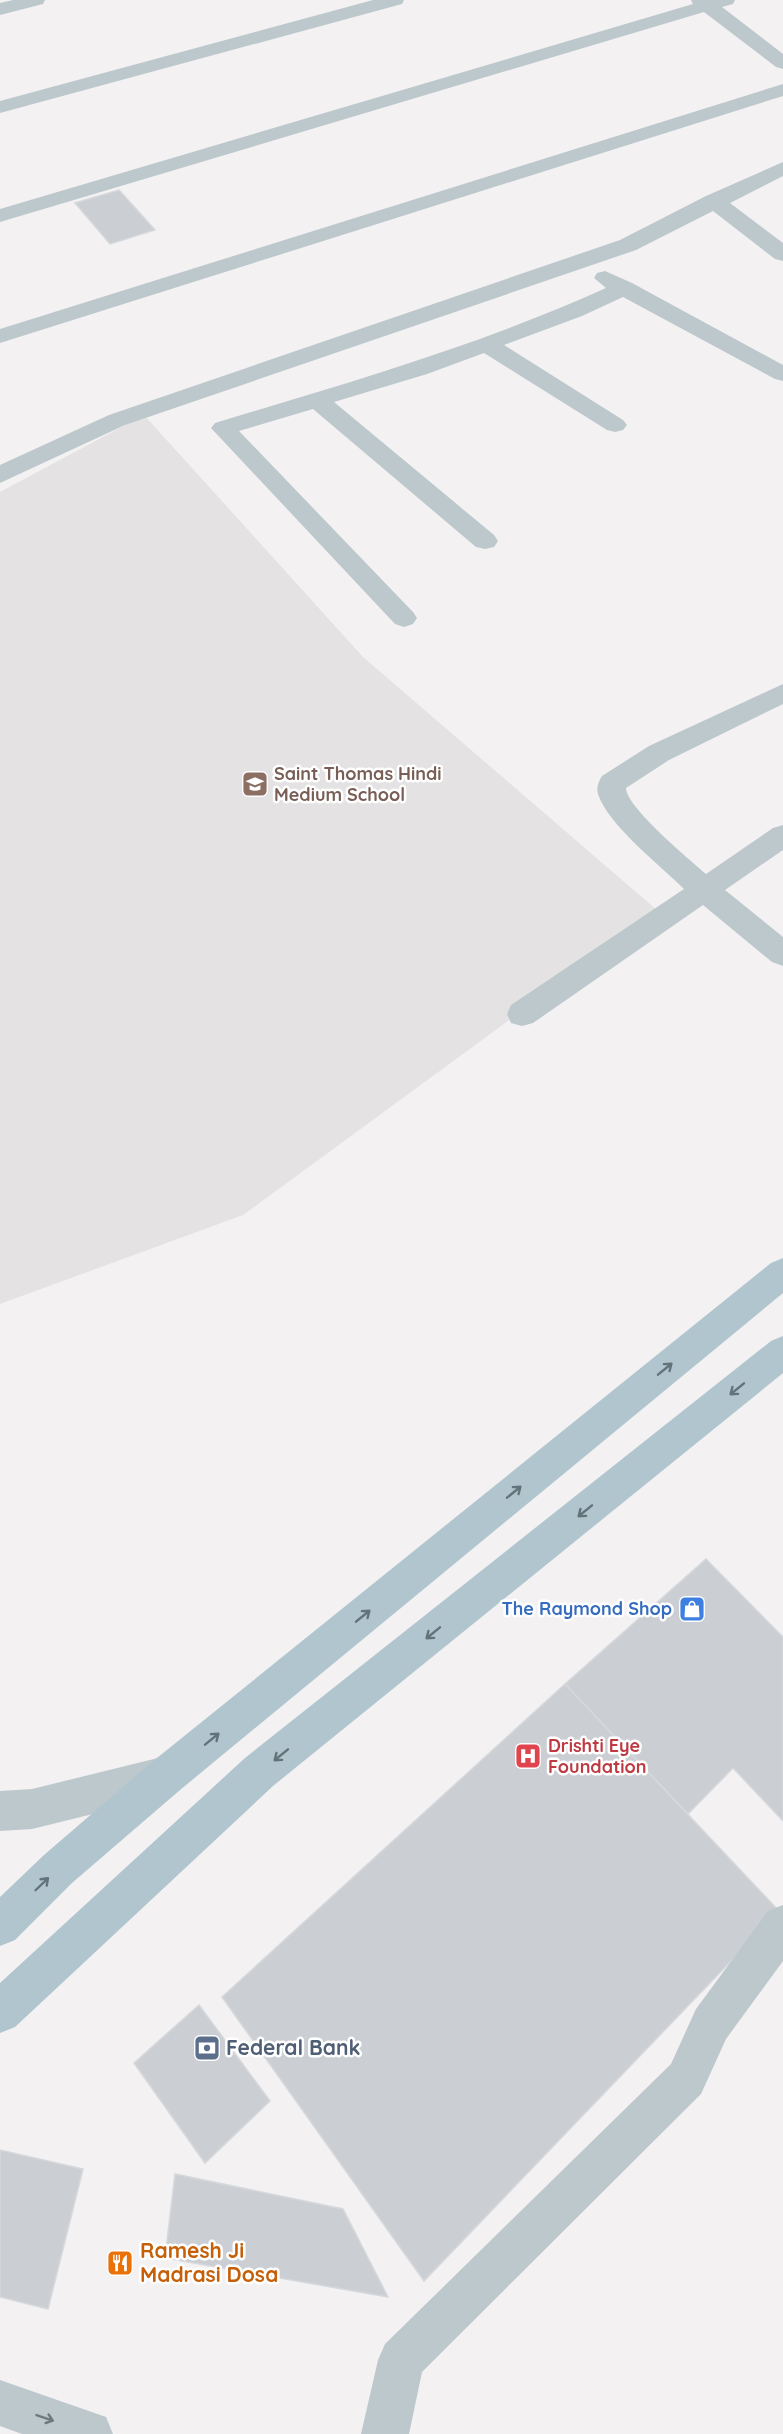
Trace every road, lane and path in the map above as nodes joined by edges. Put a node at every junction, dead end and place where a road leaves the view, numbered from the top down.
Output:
1 (36, 0) edge
2 (395, 0) edge
3 (711, 2) edge
4 (0, 9) edge
5 (783, 63) edge
6 (783, 90) edge
7 (0, 107) edge
8 (783, 168) edge
9 (714, 201) junction
10 (0, 216) edge
11 (783, 254) edge
12 (577, 262) junction
13 (624, 288) junction
14 (0, 336) edge
15 (486, 344) junction
16 (783, 374) edge
17 (317, 400) junction
18 (615, 425) dead end
19 (0, 475) edge
20 (484, 541) dead end
21 (404, 618) dead end
22 (783, 693) edge
23 (783, 836) edge
24 (703, 889) junction
25 (783, 954) edge
26 (522, 1014) dead end
27 (783, 1273) edge
28 (783, 1352) edge
29 (166, 1776) junction
30 (0, 1811) edge
31 (0, 1925) edge
32 (783, 1926) edge
33 (0, 2012) edge
34 (0, 2403) edge
35 (89, 2434) edge
36 (384, 2434) edge

1 - 4 street
2 - 7 street
3 - 5 street
3 - 10 street
6 - 14 street
8 - 9 street
9 - 11 street
9 - 12 street
12 - 13 street
12 - 19 street
13 - 15 street
13 - 16 street
15 - 17 street
15 - 18 street
17 - 20 street
17 - 21 street
22 - 24 street
23 - 24 street
24 - 25 street
24 - 26 street
29 -> 27 main road
28 -> 33 main road
29 - 30 street
31 -> 29 main road
32 - 36 street
34 -> 35 street

